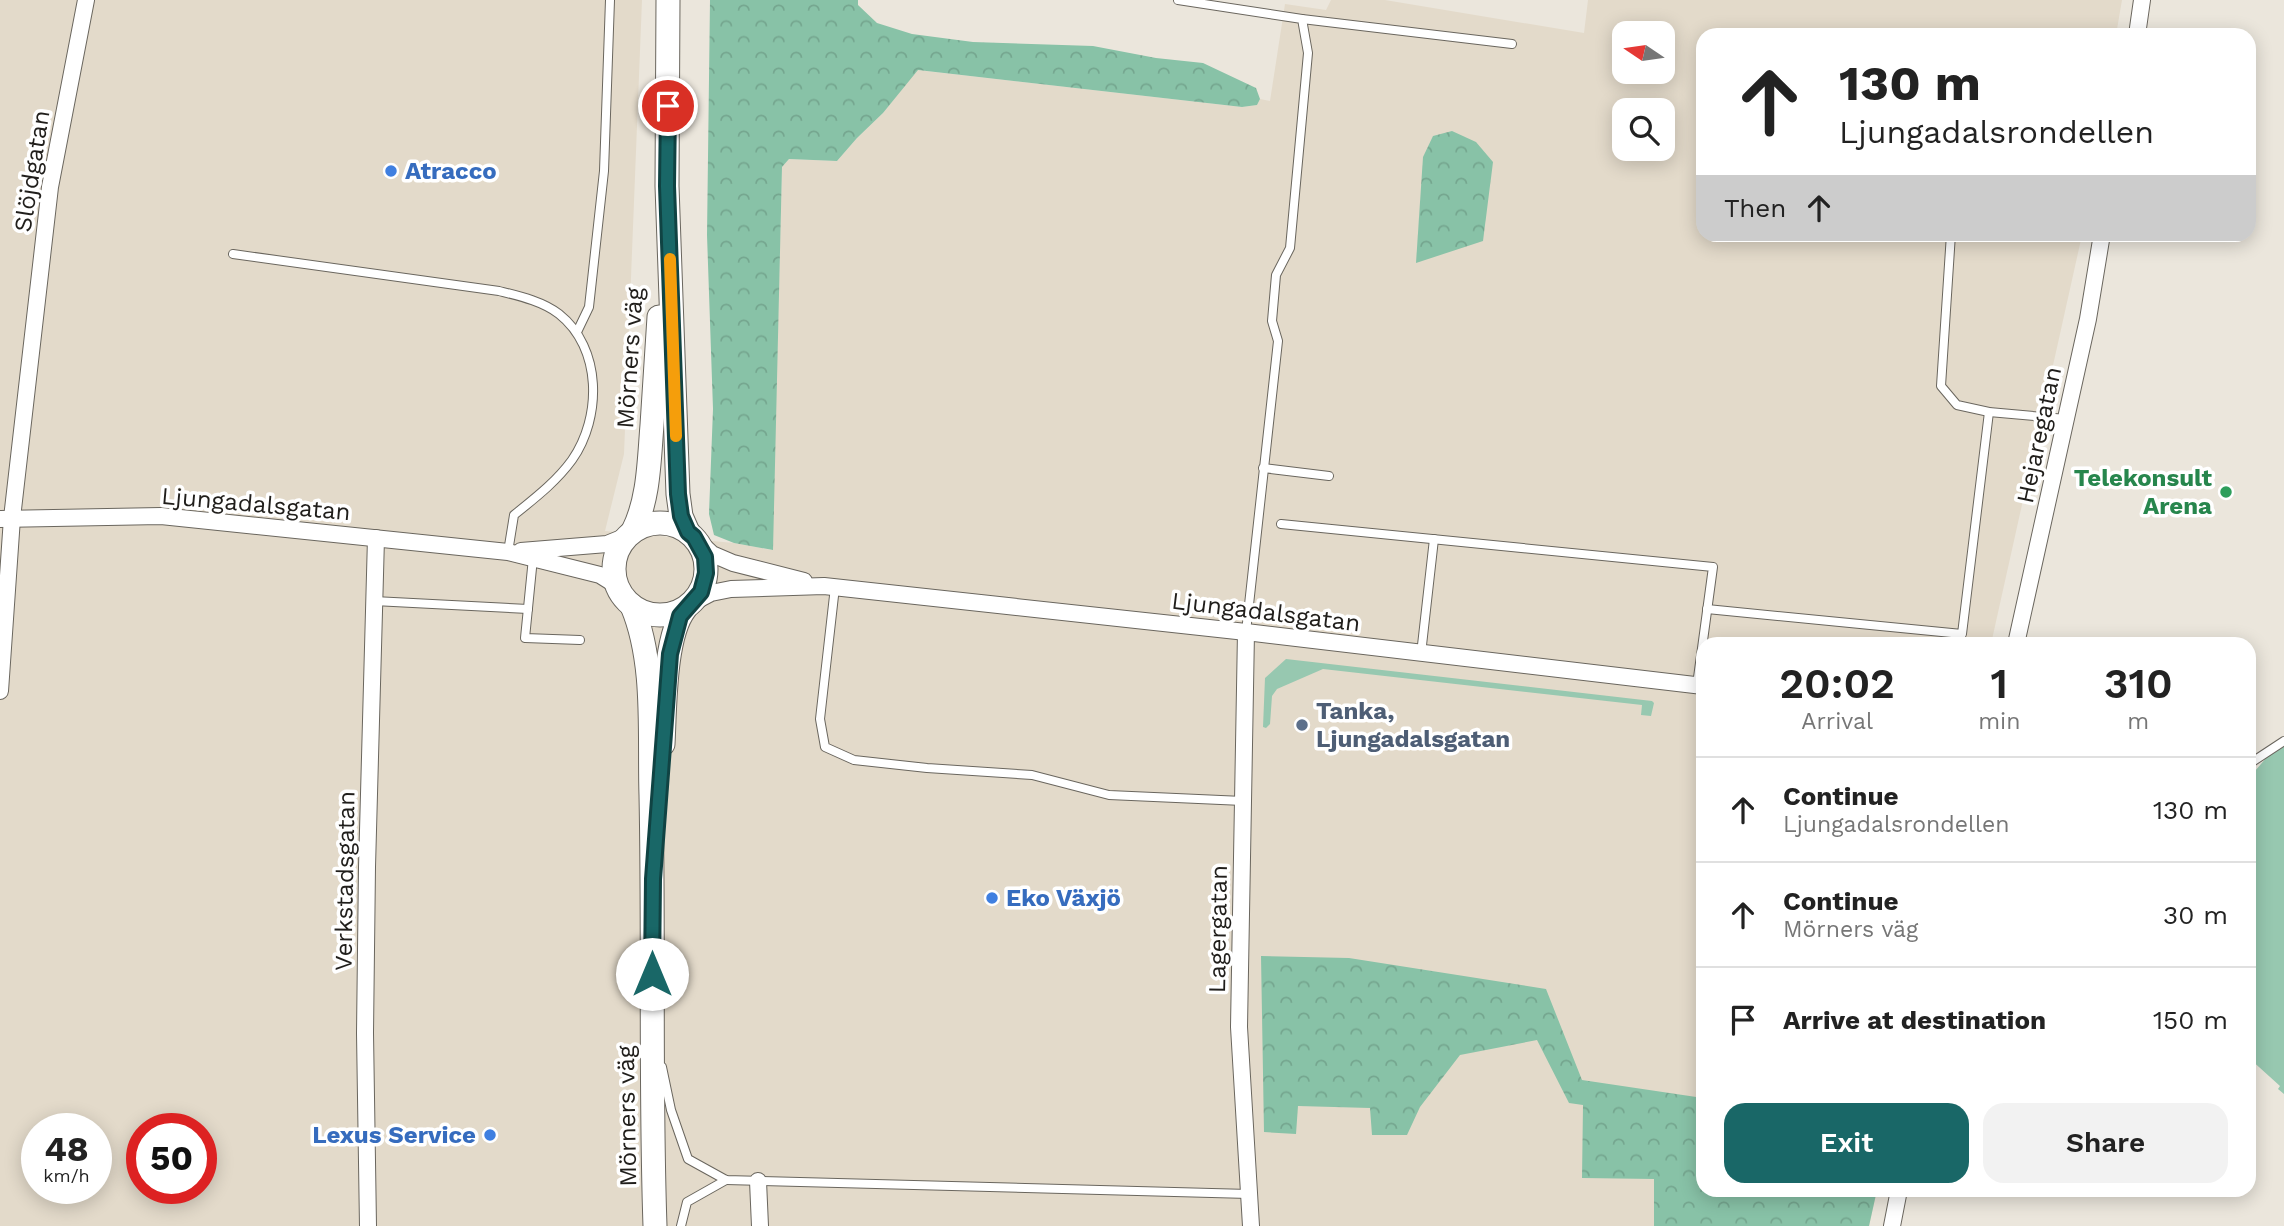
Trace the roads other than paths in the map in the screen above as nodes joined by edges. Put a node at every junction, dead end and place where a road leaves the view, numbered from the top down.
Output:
1 (86, 0) edge
2 (610, 0) edge
3 (668, 0) edge
4 (1178, 0) edge
5 (2142, 0) edge
6 (1302, 19) junction
7 (2138, 28) edge
8 (1512, 44) dead end
9 (667, 186) junction
10 (1950, 242) edge
11 (2101, 242) edge
12 (233, 254) dead end
13 (577, 332) junction
14 (1989, 412) junction
15 (2066, 419) junction
16 (1263, 468) junction
17 (1329, 476) dead end
18 (6, 518) edge
19 (1281, 524) dead end
20 (631, 533) junction
21 (691, 535) junction
22 (376, 538) junction
23 (1434, 539) junction
24 (508, 552) junction
25 (533, 558) junction
26 (616, 585) junction
27 (830, 587) junction
28 (374, 601) junction
29 (688, 606) junction
30 (632, 607) junction
31 (528, 609) junction
32 (1707, 609) junction
33 (1246, 632) junction
34 (1704, 637) edge
35 (2018, 637) edge
36 (580, 640) dead end
37 (1422, 654) junction
38 (1696, 686) edge
39 (0, 691) edge
40 (2284, 741) edge
41 (2256, 759) edge
42 (1243, 801) junction
43 (653, 879) junction
44 (652, 1021) junction
45 (726, 1180) junction
46 (758, 1181) junction
47 (1249, 1194) junction
48 (1898, 1197) edge
49 (368, 1226) edge
50 (655, 1226) edge
51 (681, 1226) edge
52 (761, 1226) edge
53 (1251, 1226) edge
54 (1892, 1226) edge

1 - 18 street, Slöjdgatan
2 - 13 lane
3 - 9 main road, Mörners väg
4 - 6 lane
5 - 7 street
6 - 8 lane
6 - 16 lane
9 - 20 main road, Mörners väg
9 - 21 main road, Mörners väg
10 - 14 lane
11 - 15 street, Hejaregatan
12 - 13 lane
13 - 24 lane
14 - 15 lane
14 - 32 lane
15 - 35 street, Hejaregatan
16 - 17 lane
16 - 33 lane
18 - 22 street, Ljungadalsgatan
18 - 39 street, Slöjdgatan
19 - 23 lane
20 - 21 main road
20 - 24 street, Ljungadalsgatan
20 - 26 main road
21 - 27 street, Ljungadalsgatan
21 - 29 main road
22 - 24 street, Ljungadalsgatan
22 - 28 street, Verkstadsgatan
23 - 32 lane
23 - 37 lane
24 - 25 street, Ljungadalsgatan
25 - 26 street, Ljungadalsgatan
25 - 31 lane
26 - 30 main road
27 - 29 street, Ljungadalsgatan
27 - 33 street, Ljungadalsgatan
27 - 42 lane
28 - 31 lane
28 - 49 street, Verkstadsgatan
29 - 30 main road
29 - 43 main road, Mörners väg
30 - 43 main road, Mörners väg
31 - 36 lane
32 - 34 lane
33 - 37 street, Ljungadalsgatan
33 - 42 street, Lagergatan
37 - 38 street, Ljungadalsgatan
40 - 41 lane
42 - 47 street, Lagergatan
43 - 44 main road, Mörners väg
44 - 45 lane
44 - 50 main road, Mörners väg
45 - 46 lane
45 - 51 lane
46 - 47 lane
46 - 52 street
47 - 53 street, Lagergatan
48 - 54 street

